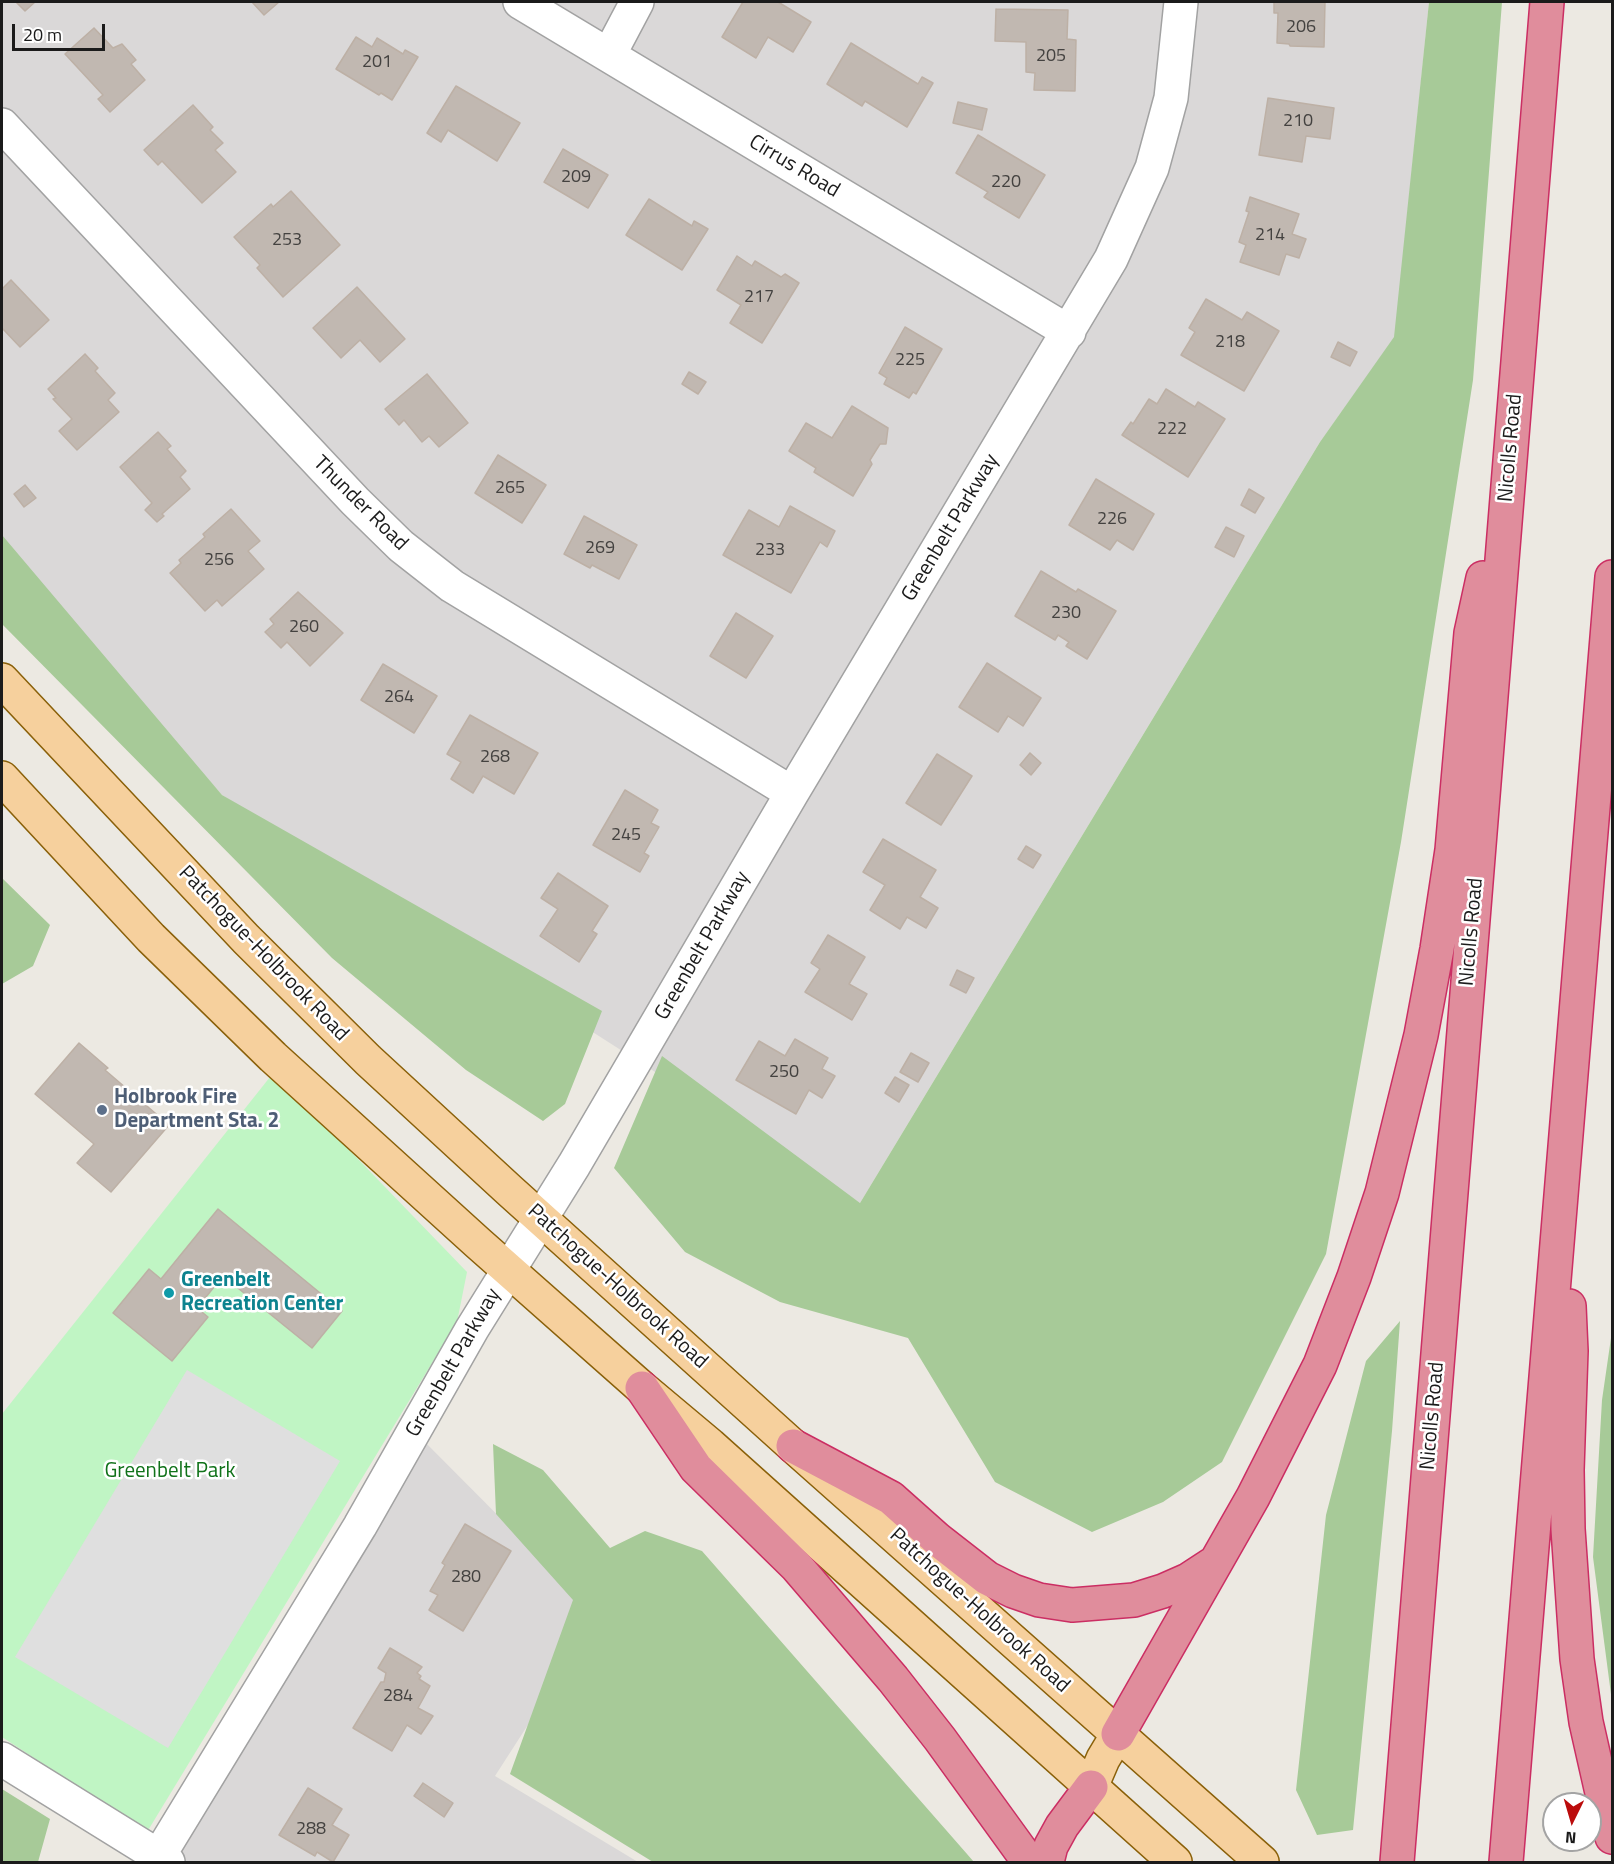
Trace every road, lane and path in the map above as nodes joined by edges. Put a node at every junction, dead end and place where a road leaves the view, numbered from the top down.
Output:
1 (520, 2) edge
2 (637, 2) edge
3 (1181, 2) edge
4 (1547, 2) edge
5 (609, 55) junction
6 (2, 125) edge
7 (1069, 332) junction
8 (1509, 459) junction
9 (1612, 577) edge
10 (2, 680) edge
11 (2, 778) edge
12 (792, 793) junction
13 (1562, 1189) junction
14 (541, 1218) junction
15 (509, 1270) junction
16 (642, 1388) junction
17 (793, 1446) junction
18 (1215, 1562) junction
19 (1118, 1734) junction
20 (2, 1759) edge
21 (1090, 1787) junction
22 (1612, 1837) edge
23 (160, 1861) edge
24 (1029, 1863) edge
25 (1047, 1863) edge
26 (1175, 1863) edge
27 (1262, 1863) edge
28 (1397, 1863) edge
29 (1506, 1863) edge

1 - 5 street, Cirrus Road
2 - 5 street
3 - 7 street, Greenbelt Parkway
4 - 8 highway, Nicolls Road
5 - 7 street, Cirrus Road
6 - 12 street, Thunder Road
7 - 12 street, Greenbelt Parkway
8 - 18 highway
8 - 28 highway, Nicolls Road
9 - 13 highway
10 - 14 main road, Patchogue-Holbrook Road
11 - 15 main road
12 - 14 street, Greenbelt Parkway
13 - 22 highway
13 - 29 highway
14 - 15 street, Greenbelt Parkway
14 - 17 main road, Patchogue-Holbrook Road
15 - 16 main road
15 - 23 street, Greenbelt Parkway
16 - 21 main road
16 - 24 highway
17 - 18 highway
17 - 19 main road, Patchogue-Holbrook Road
18 - 19 highway
19 - 21 main road
19 - 27 main road, Patchogue-Holbrook Road
20 - 23 street
21 - 25 highway
21 - 26 main road

